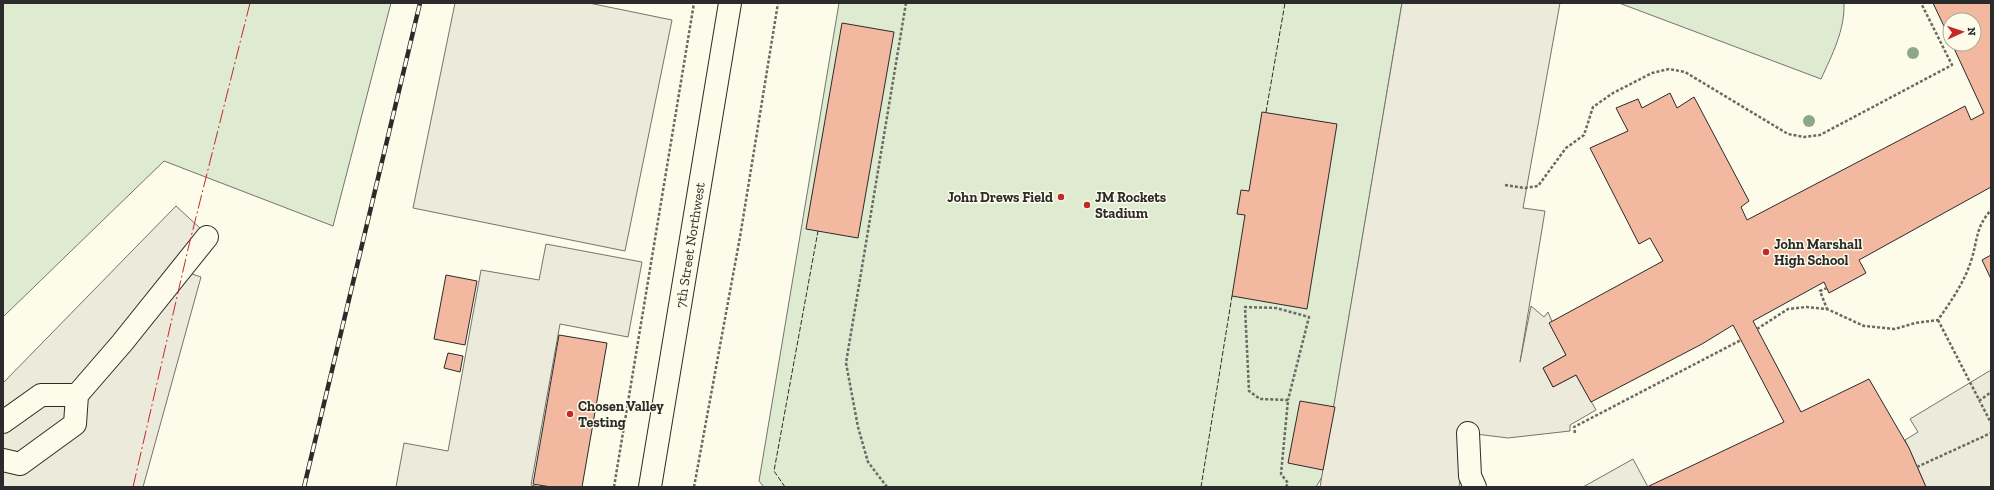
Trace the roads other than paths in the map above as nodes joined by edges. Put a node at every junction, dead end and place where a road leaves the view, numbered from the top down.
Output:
1 (730, 3) edge
2 (207, 237) dead end
3 (77, 395) junction
4 (3, 422) edge
5 (1468, 433) dead end
6 (3, 460) edge
7 (650, 487) edge
8 (1475, 487) edge

1 - 7 main road, 7th Street Northwest
2 - 3 main road
3 - 4 main road
3 - 6 main road
5 - 8 main road

